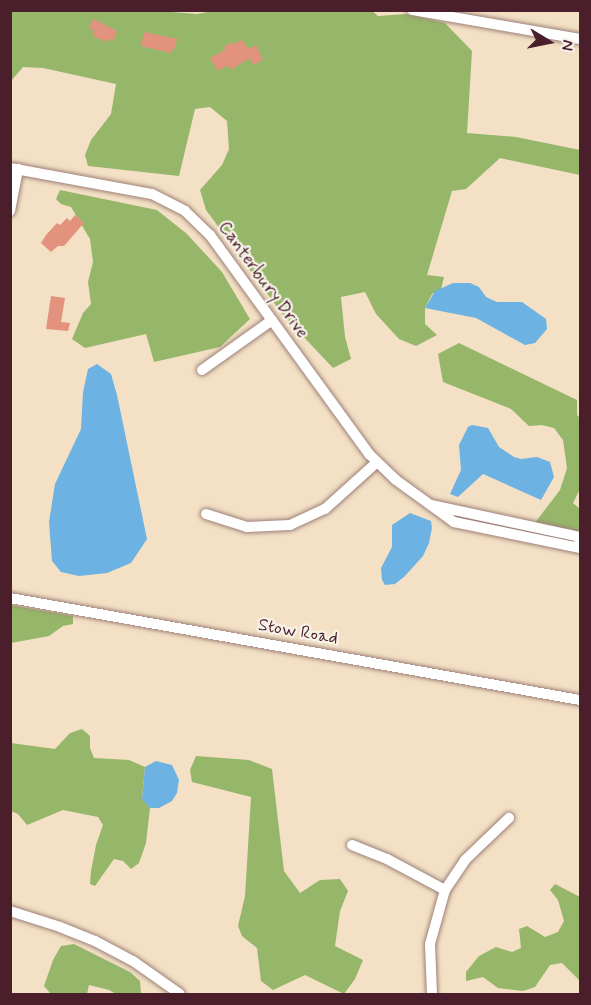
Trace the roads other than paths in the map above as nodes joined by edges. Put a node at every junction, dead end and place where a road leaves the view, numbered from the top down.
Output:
1 (412, 10) edge
2 (580, 39) edge
3 (14, 169) edge
4 (10, 211) edge
5 (272, 320) junction
6 (202, 370) dead end
7 (376, 463) junction
8 (206, 514) dead end
9 (580, 544) edge
10 (10, 598) edge
11 (580, 700) edge
12 (509, 818) dead end
13 (352, 844) dead end
14 (445, 890) junction
15 (10, 911) edge
16 (180, 994) edge
17 (432, 994) edge

1 - 2 street
3 - 4 street
3 - 5 street, Canterbury Drive
5 - 6 street
5 - 7 street, Canterbury Drive
7 - 8 street
7 - 9 street, Canterbury Drive
10 - 11 street, Stow Road
12 - 14 street
13 - 14 street
14 - 17 street
15 - 16 street

